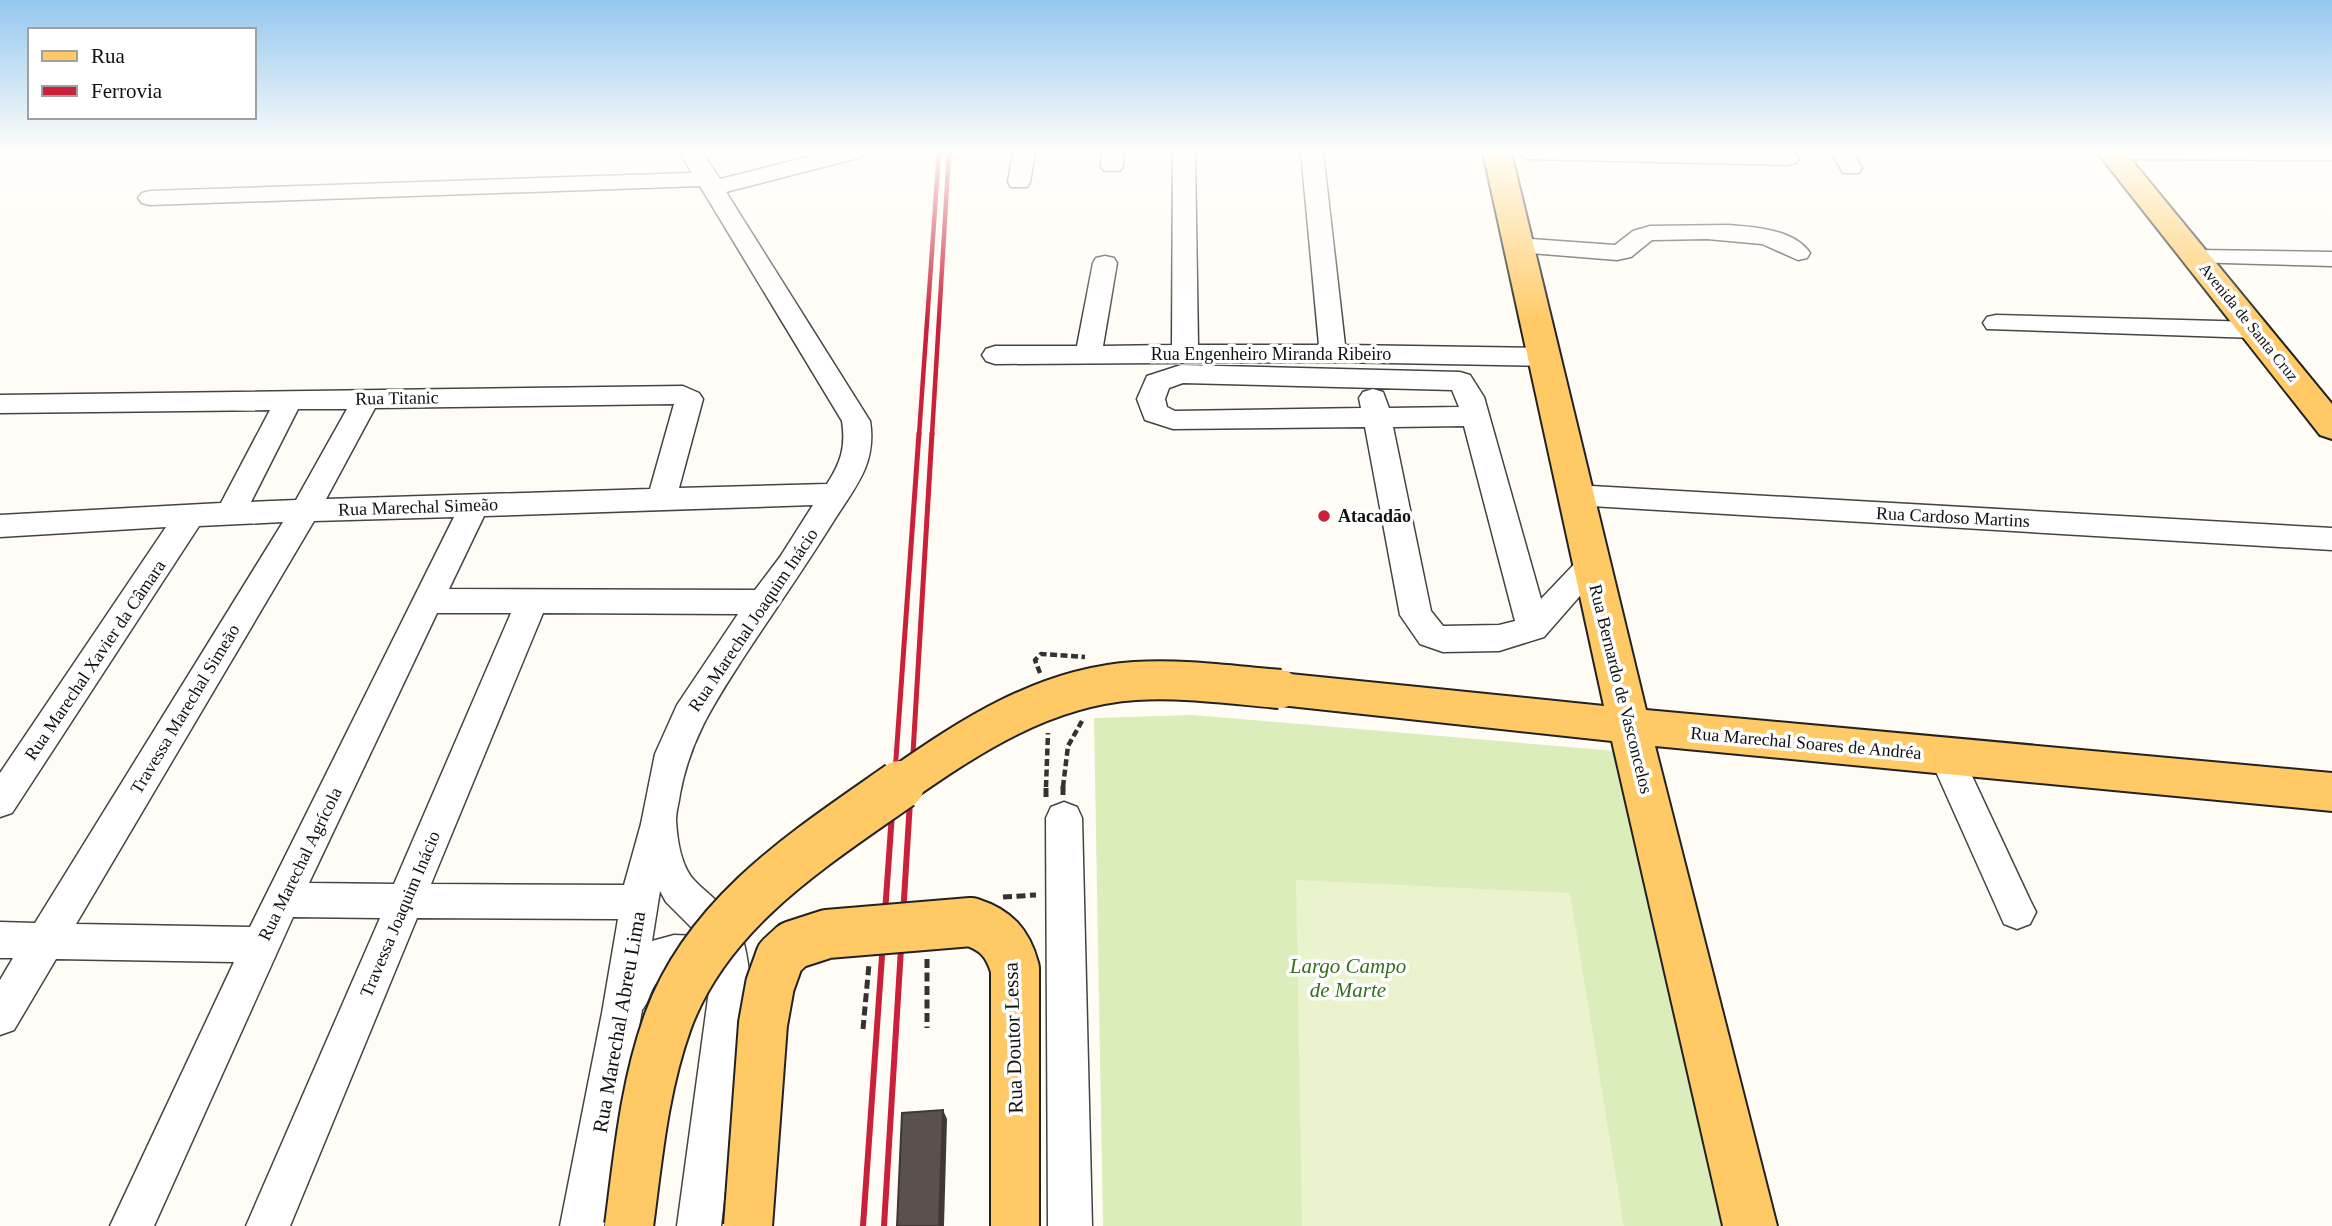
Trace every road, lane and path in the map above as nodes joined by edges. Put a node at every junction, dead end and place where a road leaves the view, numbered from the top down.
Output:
1 (726, 209) edge
2 (1184, 209) edge
3 (1318, 209) edge
4 (1510, 209) edge
5 (2158, 209) edge
6 (1518, 245) junction
7 (1798, 253) dead end
8 (2197, 257) junction
9 (2332, 259) edge
10 (1105, 263) dead end
11 (1996, 323) dead end
12 (2256, 330) junction
13 (1333, 353) junction
14 (1185, 354) junction
15 (995, 355) dead end
16 (1088, 355) junction
17 (1546, 357) junction
18 (1367, 366) junction
19 (366, 398) junction
20 (289, 400) junction
21 (0, 404) edge
22 (1377, 416) junction
23 (1475, 416) junction
24 (2332, 427) edge
25 (836, 494) junction
26 (1574, 495) junction
27 (662, 499) junction
28 (474, 506) junction
29 (305, 511) junction
30 (230, 513) junction
31 (190, 517) junction
32 (0, 526) edge
33 (2332, 539) edge
34 (1591, 566) junction
35 (430, 601) junction
36 (532, 602) junction
37 (763, 602) junction
38 (1533, 628) junction
39 (1086, 718) dead end
40 (1631, 726) junction
41 (1946, 756) junction
42 (2332, 792) edge
43 (0, 802) edge
44 (1064, 818) joint
45 (658, 819) junction
46 (1042, 894) dead end
47 (992, 898) dead end
48 (282, 900) junction
49 (405, 901) junction
50 (639, 902) junction
51 (2017, 912) dead end
52 (929, 924) junction
53 (872, 930) junction
54 (0, 940) edge
55 (46, 941) junction
56 (261, 944) junction
57 (731, 978) junction
58 (622, 1013) junction
59 (0, 1016) edge
60 (927, 1028) dead end
61 (863, 1029) dead end
62 (132, 1226) edge
63 (268, 1226) edge
64 (582, 1226) edge
65 (629, 1226) edge
66 (699, 1226) edge
67 (748, 1226) edge
68 (1015, 1226) edge
69 (1070, 1226) edge
70 (1751, 1226) edge

1 - 25 street, Rua Marechal Joaquim Inácio
2 - 14 street
3 - 13 street
4 - 6 main road, Rua Bernardo de Vasconcelos
5 - 8 main road, Avenida de Santa Cruz
6 - 7 street
6 - 17 main road, Rua Bernardo de Vasconcelos
8 - 9 street
8 - 12 main road, Avenida de Santa Cruz
10 - 16 street
11 - 12 street
12 - 24 main road, Avenida de Santa Cruz
13 - 14 street, Rua Engenheiro Miranda Ribeiro
13 - 18 street, Rua Engenheiro Miranda Ribeiro
14 - 16 street, Rua Engenheiro Miranda Ribeiro
15 - 16 street, Rua Engenheiro Miranda Ribeiro
17 - 18 street, Rua Engenheiro Miranda Ribeiro
17 - 26 main road, Rua Bernardo de Vasconcelos
18 - 22 street
18 - 22 street
18 - 23 street
19 - 20 street, Rua Titanic
19 - 27 street, Rua Titanic
19 - 29 street, Travessa Marechal Simeão
20 - 21 street, Rua Titanic
20 - 30 street
22 - 23 street
22 - 38 street
23 - 38 street
25 - 27 street, Rua Marechal Simeão
25 - 37 street, Rua Marechal Joaquim Inácio
26 - 33 street, Rua Cardoso Martins
26 - 34 main road, Rua Bernardo de Vasconcelos
27 - 28 street, Rua Marechal Simeão
28 - 29 street, Rua Marechal Simeão
28 - 35 street, Rua Marechal Agrícola
29 - 30 street, Rua Marechal Simeão
29 - 55 street, Travessa Marechal Simeão
30 - 31 street, Rua Marechal Simeão
31 - 32 street, Rua Marechal Simeão
31 - 43 street, Rua Marechal Xavier da Câmara
34 - 38 street
34 - 40 main road, Rua Bernardo de Vasconcelos
35 - 36 street
35 - 48 street, Rua Marechal Agrícola
36 - 37 street
36 - 49 street, Travessa Joaquim Inácio
37 - 45 street, Rua Marechal Joaquim Inácio
39 - 44 path
40 - 41 main road, Rua Marechal Soares de Andréa
40 - 65 main road, Rua Marechal Soares de Andréa, bridge
40 - 70 main road, Rua Bernardo de Vasconcelos
41 - 42 main road, Rua Marechal Soares de Andréa
41 - 51 street
44 - 69 street
45 - 50 street, Rua Marechal Abreu Lima
45 - 57 street, Rua Marechal Joaquim Inácio
46 - 47 path
48 - 49 street
48 - 56 street, Rua Marechal Agrícola
49 - 50 street
49 - 63 street, Travessa Joaquim Inácio
50 - 58 street, Rua Marechal Abreu Lima
52 - 53 main road, Rua Doutor Lessa, bridge
52 - 60 path
52 - 68 main road, Rua Doutor Lessa, bridge
53 - 61 path
53 - 67 main road, Rua Doutor Lessa, bridge
54 - 55 street
55 - 56 street
55 - 59 street, Travessa Marechal Simeão
56 - 62 street, Rua Marechal Agrícola
57 - 58 street
57 - 66 street, Rua Marechal Joaquim Inácio
58 - 64 street, Rua Marechal Abreu Lima

